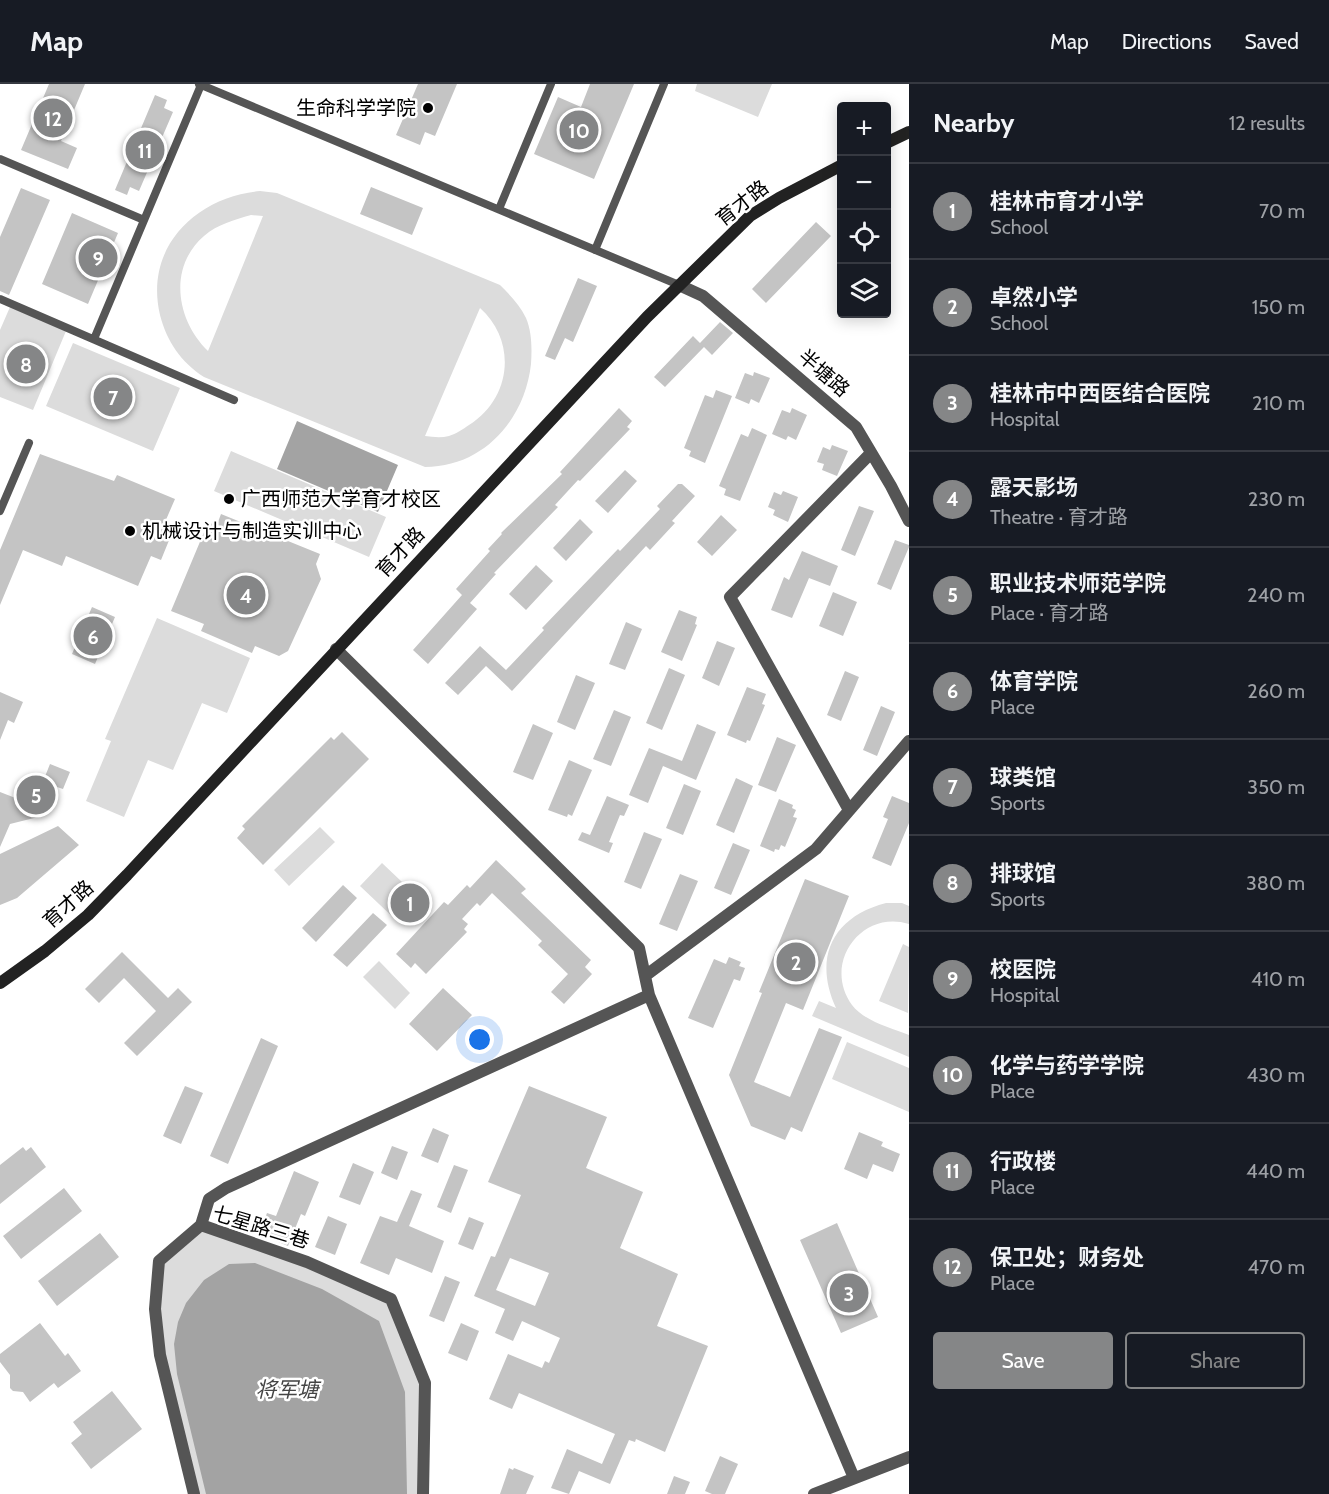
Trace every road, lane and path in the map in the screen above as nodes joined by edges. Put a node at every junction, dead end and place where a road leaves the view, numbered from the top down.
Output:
1 (551, 84) edge
2 (664, 84) edge
3 (200, 85) edge
4 (909, 132) edge
5 (891, 141) edge
6 (0, 159) edge
7 (837, 168) edge
8 (499, 209) junction
9 (144, 220) junction
10 (596, 250) junction
11 (679, 285) junction
12 (0, 299) edge
13 (94, 339) junction
14 (234, 400) dead end
15 (28, 443) dead end
16 (871, 453) junction
17 (0, 511) edge
18 (909, 522) edge
19 (336, 649) junction
20 (909, 741) edge
21 (849, 810) junction
22 (645, 976) junction
23 (0, 983) edge
24 (649, 995) junction
25 (201, 1225) junction
26 (909, 1457) edge
27 (854, 1478) junction
28 (194, 1494) edge
29 (423, 1494) edge
30 (814, 1494) edge

1 - 8 lane
2 - 10 lane
3 - 8 lane
3 - 9 lane
4 - 5 main road
6 - 9 lane
7 - 11 main road, 育才路
8 - 10 lane
9 - 13 lane
10 - 11 lane
11 - 16 street, 半塘路
11 - 19 main road, 育才路
12 - 13 lane
13 - 14 lane
15 - 17 lane
16 - 18 street, 半塘路
16 - 21 street
19 - 22 street
19 - 23 main road, 育才路
20 - 21 street
21 - 22 street
22 - 24 street
24 - 25 street
24 - 27 street
25 - 28 street, 七星路三巷
25 - 29 street, 七星路三巷
26 - 27 street
27 - 30 street

